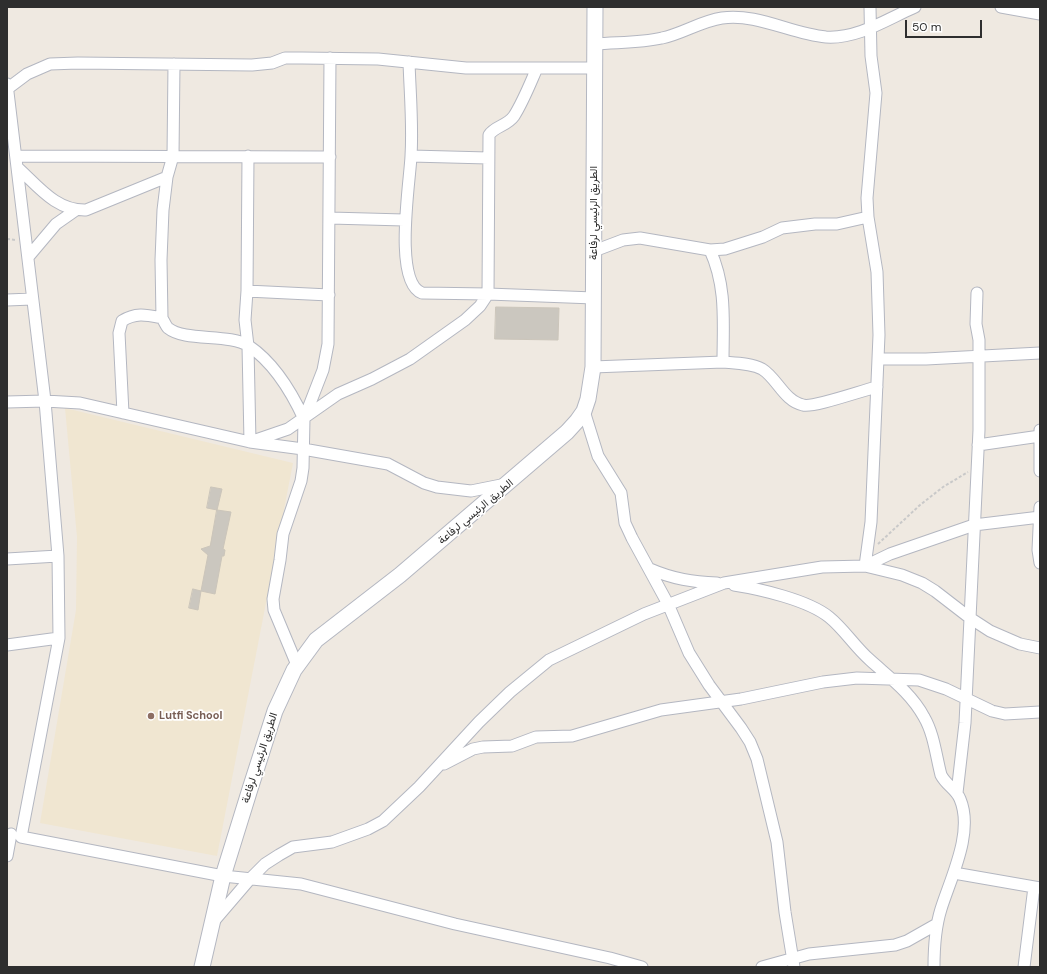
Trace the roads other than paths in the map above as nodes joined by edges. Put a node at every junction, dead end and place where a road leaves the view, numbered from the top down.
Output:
1 (595, 7) edge
2 (870, 7) edge
3 (915, 7) edge
4 (1001, 7) edge
5 (1040, 14) edge
6 (870, 28) junction
7 (595, 44) junction
8 (330, 58) junction
9 (409, 62) junction
10 (174, 64) junction
11 (537, 68) junction
12 (595, 68) junction
13 (7, 84) edge
14 (8, 89) edge
15 (10, 123) edge
16 (17, 156) junction
17 (173, 156) junction
18 (248, 156) junction
19 (412, 156) junction
20 (330, 157) junction
21 (488, 158) junction
22 (18, 168) junction
23 (167, 177) junction
24 (76, 210) junction
25 (868, 217) junction
26 (330, 218) junction
27 (404, 220) junction
28 (710, 250) junction
29 (594, 251) junction
30 (29, 256) junction
31 (247, 291) junction
32 (977, 293) dead end
33 (488, 294) junction
34 (329, 295) junction
35 (594, 298) junction
36 (32, 299) junction
37 (7, 300) edge
38 (162, 318) junction
39 (248, 346) junction
40 (1040, 353) edge
41 (979, 356) junction
42 (879, 359) junction
43 (723, 362) junction
44 (593, 368) junction
45 (877, 387) junction
46 (46, 401) junction
47 (7, 402) edge
48 (584, 411) junction
49 (123, 412) junction
50 (304, 419) junction
51 (1040, 429) edge
52 (1040, 436) edge
53 (250, 442) junction
54 (978, 445) junction
55 (303, 449) junction
56 (1040, 471) edge
57 (509, 483) junction
58 (1040, 514) edge
59 (974, 525) junction
60 (58, 556) junction
61 (7, 559) edge
62 (1040, 563) edge
63 (865, 566) junction
64 (650, 569) junction
65 (724, 583) junction
66 (668, 604) junction
67 (970, 618) junction
68 (59, 638) junction
69 (7, 645) edge
70 (1040, 648) edge
71 (297, 665) junction
72 (891, 678) junction
73 (966, 700) junction
74 (721, 702) junction
75 (1040, 712) edge
76 (436, 769) junction
77 (957, 792) junction
78 (13, 834) edge
79 (7, 856) edge
80 (954, 873) junction
81 (223, 876) junction
82 (250, 879) junction
83 (1037, 887) edge
84 (211, 924) junction
85 (937, 924) junction
86 (794, 963) edge
87 (202, 967) edge
88 (642, 967) edge
89 (762, 967) edge
90 (934, 967) edge
91 (1024, 967) edge

1 - 7 street, الطريق الرئيسي لرفاعة
2 - 6 street
3 - 6 street
4 - 5 street
6 - 7 street
6 - 25 street
7 - 12 street, الطريق الرئيسي لرفاعة
8 - 9 street
8 - 10 street
8 - 20 street
9 - 11 street
9 - 19 street
10 - 14 street
10 - 17 street
11 - 12 street
11 - 21 street
12 - 29 street, الطريق الرئيسي لرفاعة
13 - 14 street
14 - 15 street
15 - 16 street
16 - 17 street
16 - 22 street
17 - 18 street
17 - 23 street
18 - 20 street
18 - 31 street
19 - 21 street
19 - 27 street
20 - 26 street
21 - 33 street
22 - 24 street
22 - 30 street
23 - 24 street
23 - 38 street
24 - 30 street
25 - 28 street
25 - 42 street
26 - 27 street
26 - 34 street
27 - 33 street
28 - 29 street
28 - 43 street
29 - 35 street, الطريق الرئيسي لرفاعة
30 - 36 street
31 - 34 street
31 - 39 street
32 - 41 street
33 - 35 street
33 - 50 street
34 - 50 street
35 - 44 street, الطريق الرئيسي لرفاعة
36 - 37 street
36 - 46 street
38 - 39 street
38 - 49 street
39 - 50 street
39 - 53 street
40 - 41 street
41 - 42 street
41 - 54 street
42 - 45 street
43 - 44 street
43 - 45 street
44 - 48 street, الطريق الرئيسي لرفاعة
45 - 63 street
46 - 47 street
46 - 49 street
46 - 60 street
48 - 57 street, الطريق الرئيسي لرفاعة
48 - 64 street
49 - 53 street
50 - 53 street
50 - 55 street
51 - 52 street
52 - 54 street
52 - 56 street
53 - 55 street
54 - 59 street
55 - 57 street
55 - 71 street
57 - 71 street, الطريق الرئيسي لرفاعة
58 - 59 street
58 - 62 street
59 - 63 street
59 - 67 street
60 - 61 street
60 - 68 street
63 - 65 street
63 - 67 street
64 - 65 street
64 - 66 street
65 - 66 street
65 - 72 street
66 - 74 street
66 - 76 street
67 - 70 street
67 - 73 street
68 - 69 street
68 - 78 street
71 - 81 street, الطريق الرئيسي لرفاعة
72 - 73 street
72 - 74 street
72 - 77 street
73 - 75 street
73 - 77 street
74 - 76 street
74 - 86 street
76 - 82 street
77 - 80 street
78 - 79 street
78 - 81 street
80 - 83 street
80 - 85 street
81 - 82 street
81 - 84 street, الطريق الرئيسي لرفاعة
82 - 84 street
82 - 88 street
83 - 91 street
84 - 87 street, الطريق الرئيسي لرفاعة
85 - 86 street
85 - 90 street
86 - 89 street

